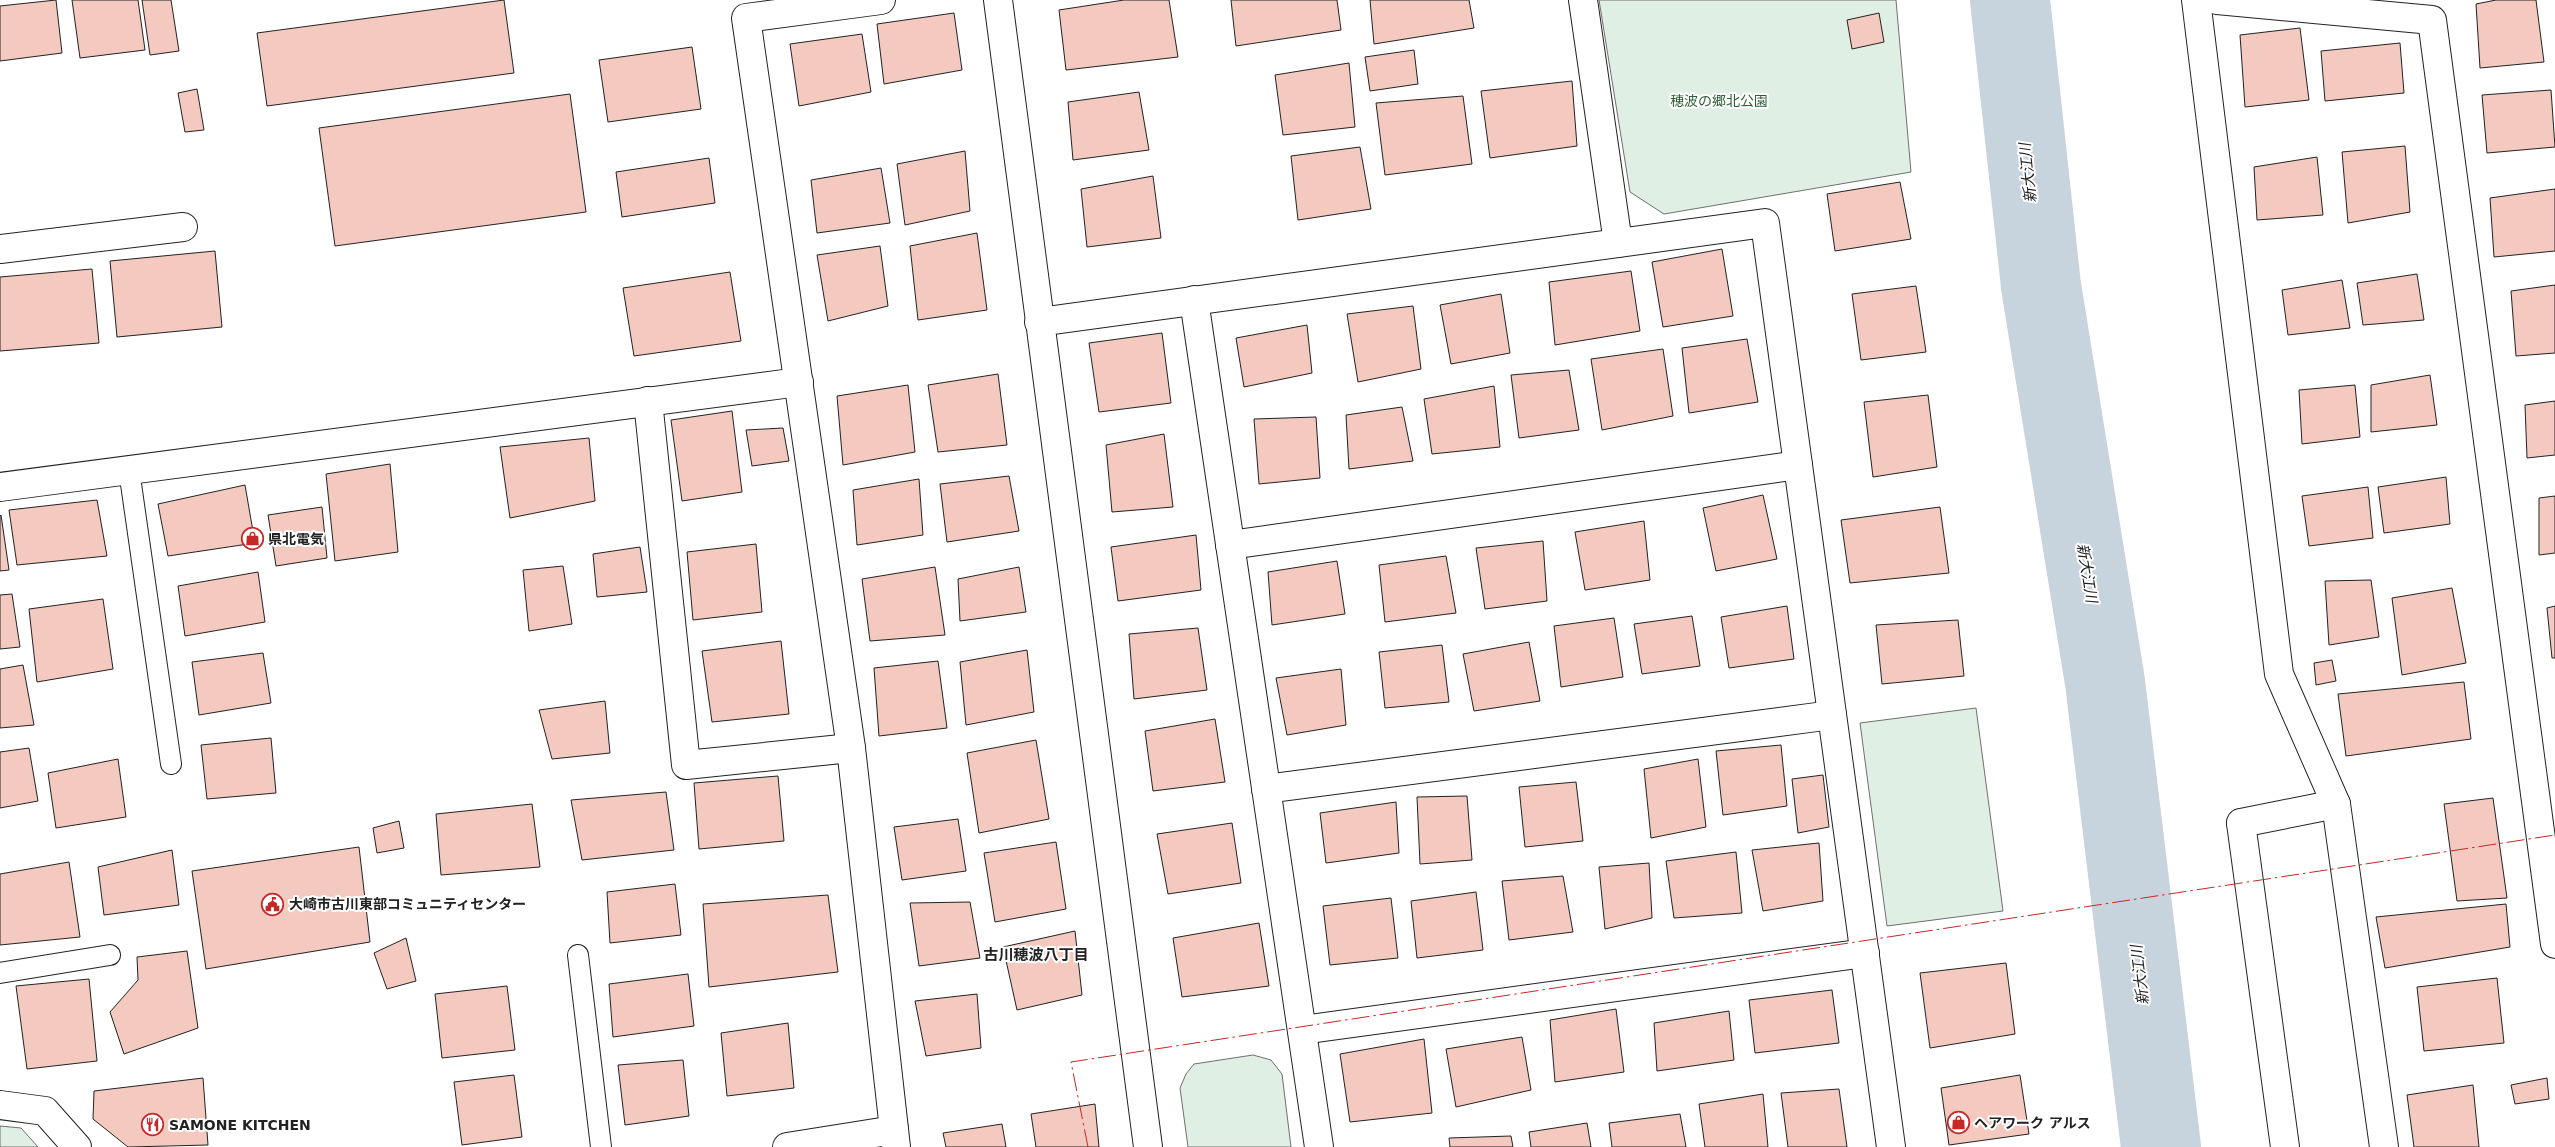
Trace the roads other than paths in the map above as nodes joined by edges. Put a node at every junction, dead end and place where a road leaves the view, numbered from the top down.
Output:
1 (881, 0) edge
2 (998, 0) edge
3 (1583, 0) edge
4 (2196, 0) edge
5 (2217, 0) edge
6 (183, 227) dead end
7 (1618, 243) junction
8 (0, 249) edge
9 (1194, 300) junction
10 (1039, 322) junction
11 (798, 382) junction
12 (648, 401) junction
13 (1798, 465) junction
14 (129, 470) junction
15 (0, 487) edge
16 (1230, 545) junction
17 (1832, 715) junction
18 (851, 748) junction
19 (171, 764) dead end
20 (1266, 789) junction
21 (2336, 804) junction
22 (2555, 944) edge
23 (1865, 953) junction
24 (110, 955) dead end
25 (578, 955) dead end
26 (0, 973) edge
27 (1302, 1030) junction
28 (0, 1105) edge
29 (895, 1138) edge
30 (77, 1147) edge
31 (601, 1147) edge
32 (787, 1147) edge
33 (1148, 1147) edge
34 (1319, 1147) edge
35 (1891, 1147) edge
36 (2285, 1147) edge
37 (2384, 1147) edge

1 - 11 street
2 - 10 street
3 - 7 street
4 - 21 street
5 - 22 street
6 - 8 street
7 - 9 street
7 - 13 street
9 - 10 street
9 - 16 street
10 - 33 street
11 - 12 street
11 - 18 street
12 - 14 street
12 - 18 street
13 - 16 street
13 - 17 street
14 - 15 street
14 - 19 lane
16 - 20 street
17 - 20 street
17 - 23 street
18 - 29 street
20 - 27 street
21 - 36 street
21 - 37 street
23 - 27 street
23 - 35 street
24 - 26 lane
25 - 31 lane
27 - 34 street
28 - 30 street
29 - 32 street

